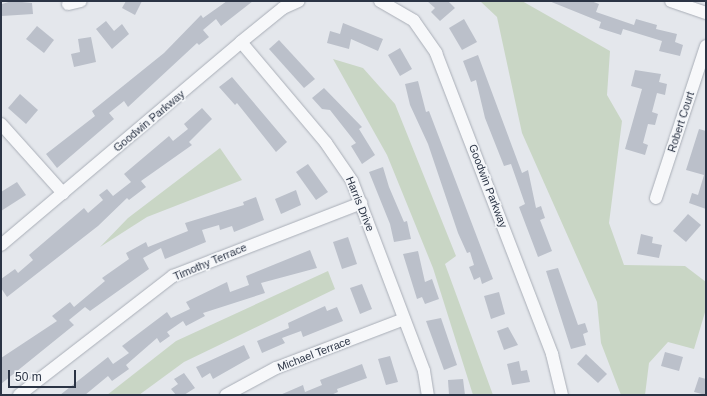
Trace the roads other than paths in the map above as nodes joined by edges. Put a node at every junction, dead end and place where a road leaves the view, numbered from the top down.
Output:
1 (82, 1) edge
2 (299, 1) edge
3 (380, 1) edge
4 (671, 1) edge
5 (68, 4) dead end
6 (706, 13) edge
7 (241, 42) junction
8 (706, 46) edge
9 (1, 124) edge
10 (63, 194) junction
11 (656, 198) dead end
12 (361, 203) junction
13 (1, 245) edge
14 (404, 319) junction
15 (20, 395) edge
16 (226, 395) edge
17 (428, 395) edge
18 (562, 395) edge

1 - 5 street
2 - 7 street, Goodwin Parkway
3 - 18 street, Goodwin Parkway
4 - 6 street
7 - 10 street, Goodwin Parkway
7 - 12 street, Harris Drive
8 - 11 street, Robert Court
9 - 10 street
10 - 13 street, Goodwin Parkway
12 - 14 street, Harris Drive
12 - 15 street, Timothy Terrace
14 - 16 street, Michael Terrace
14 - 17 street, Harris Drive

